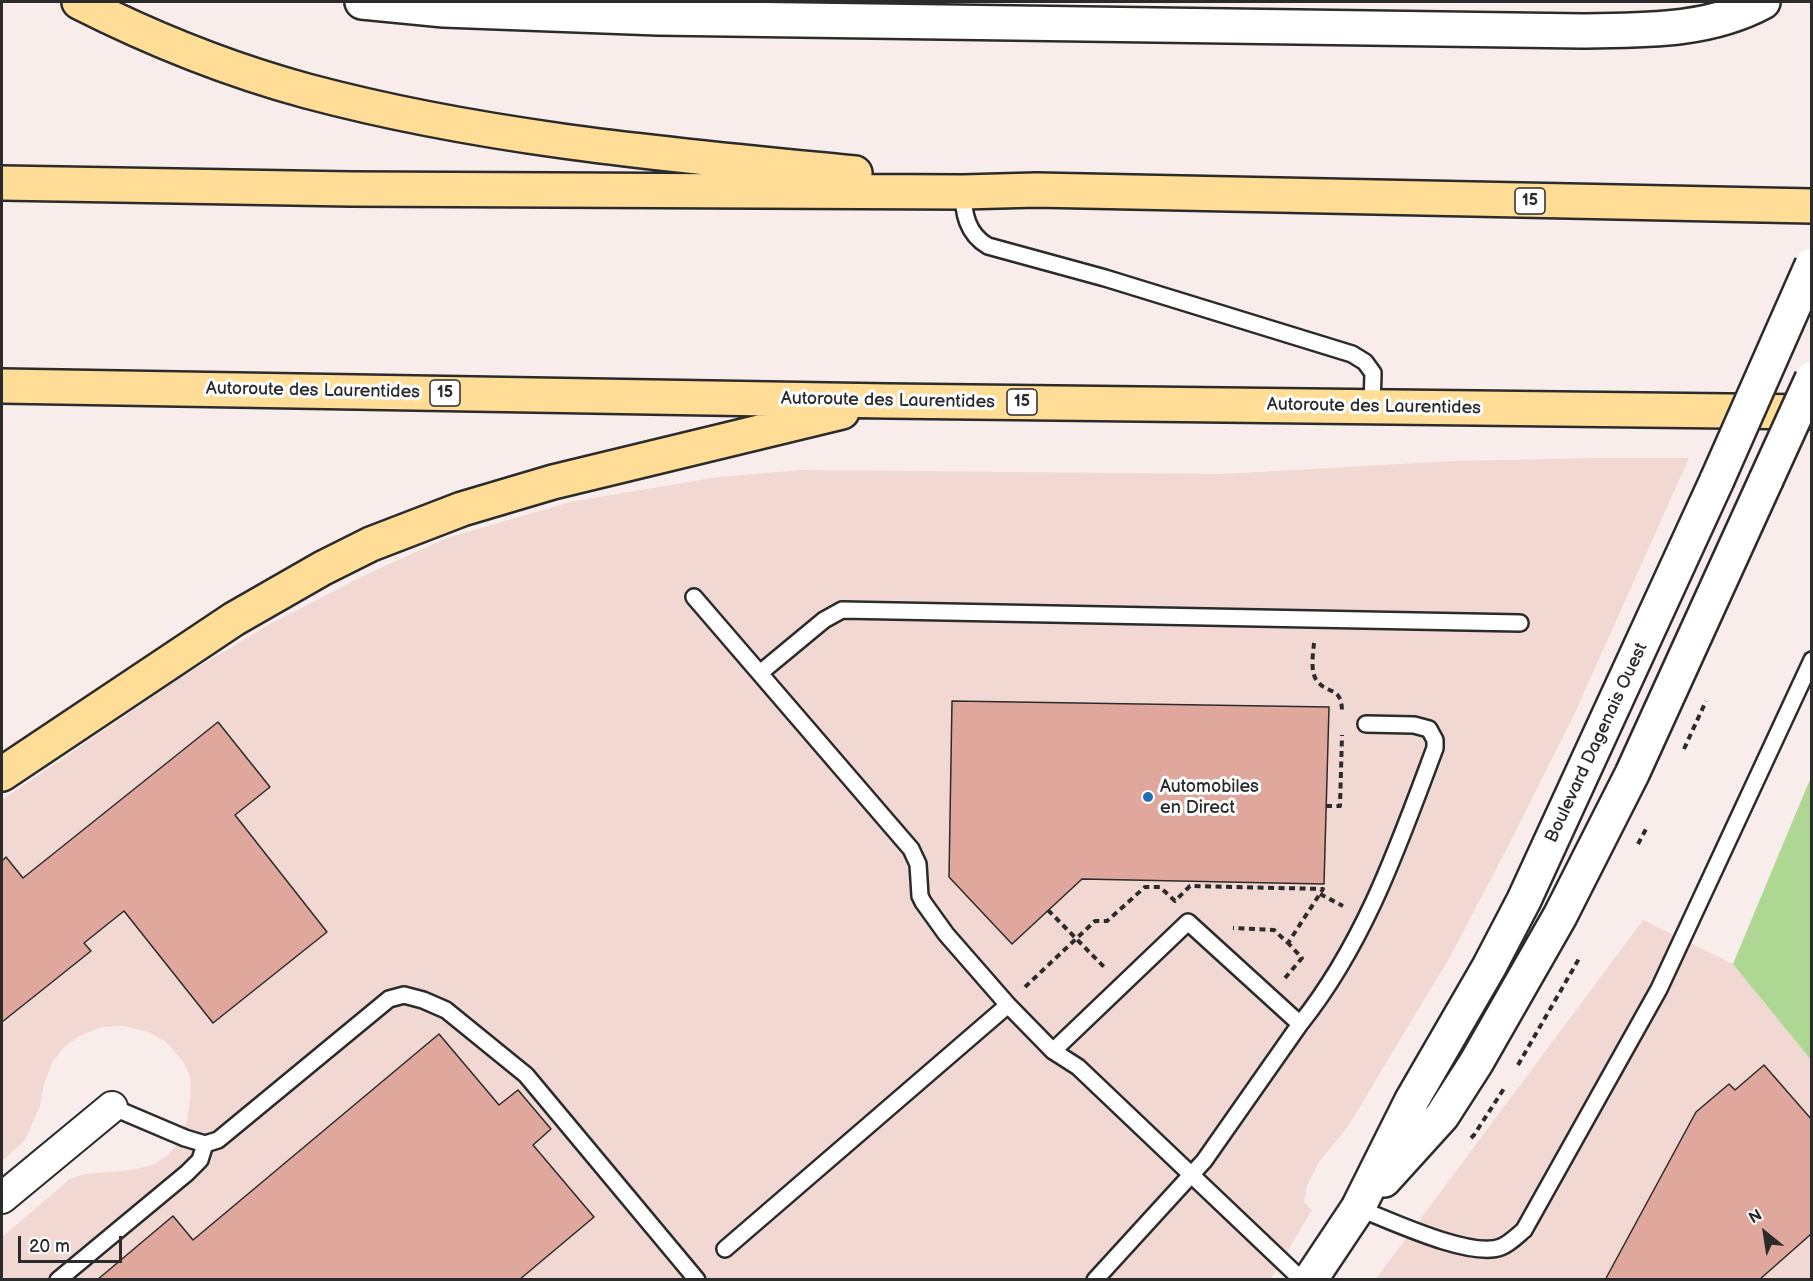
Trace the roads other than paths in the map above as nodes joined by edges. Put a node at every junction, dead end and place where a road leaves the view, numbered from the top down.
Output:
1 (80, 2) edge
2 (362, 2) edge
3 (1762, 2) edge
4 (2, 183) edge
5 (963, 188) junction
6 (1812, 206) edge
7 (1812, 266) edge
8 (1812, 379) edge
9 (2, 386) edge
10 (888, 401) junction
11 (1372, 406) junction
12 (1812, 412) edge
13 (694, 597) dead end
14 (1520, 623) dead end
15 (1812, 660) edge
16 (760, 673) junction
17 (1366, 724) dead end
18 (2, 774) edge
19 (1008, 1005) junction
20 (1300, 1024) junction
21 (1053, 1051) junction
22 (112, 1107) joint
23 (205, 1144) junction
24 (1191, 1176) junction
25 (2, 1198) edge
26 (1358, 1208) junction
27 (725, 1249) dead end
28 (58, 1280) edge
29 (697, 1280) edge
30 (1095, 1280) edge
31 (1302, 1280) edge
32 (1310, 1280) edge

1 - 5 highway
2 - 3 main road
4 - 5 highway
5 - 6 highway, 15
5 - 11 lane
7 - 26 main road, Boulevard Dagenais Ouest, bridge
8 - 26 main road, Boulevard Dagenais Ouest, bridge
9 - 10 highway, Autoroute des Laurentides / 15
10 - 11 highway, Autoroute des Laurentides / 15
10 - 18 highway
11 - 12 highway, Autoroute des Laurentides / 15
13 - 16 lane
14 - 16 lane
15 - 26 lane
16 - 19 lane
17 - 20 lane
19 - 21 lane
19 - 27 lane
20 - 21 lane
20 - 24 lane
21 - 24 lane
22 - 23 lane
22 - 25 street
23 - 28 lane
23 - 29 lane
24 - 30 lane
24 - 31 lane
26 - 32 main road, Boulevard Dagenais Ouest

